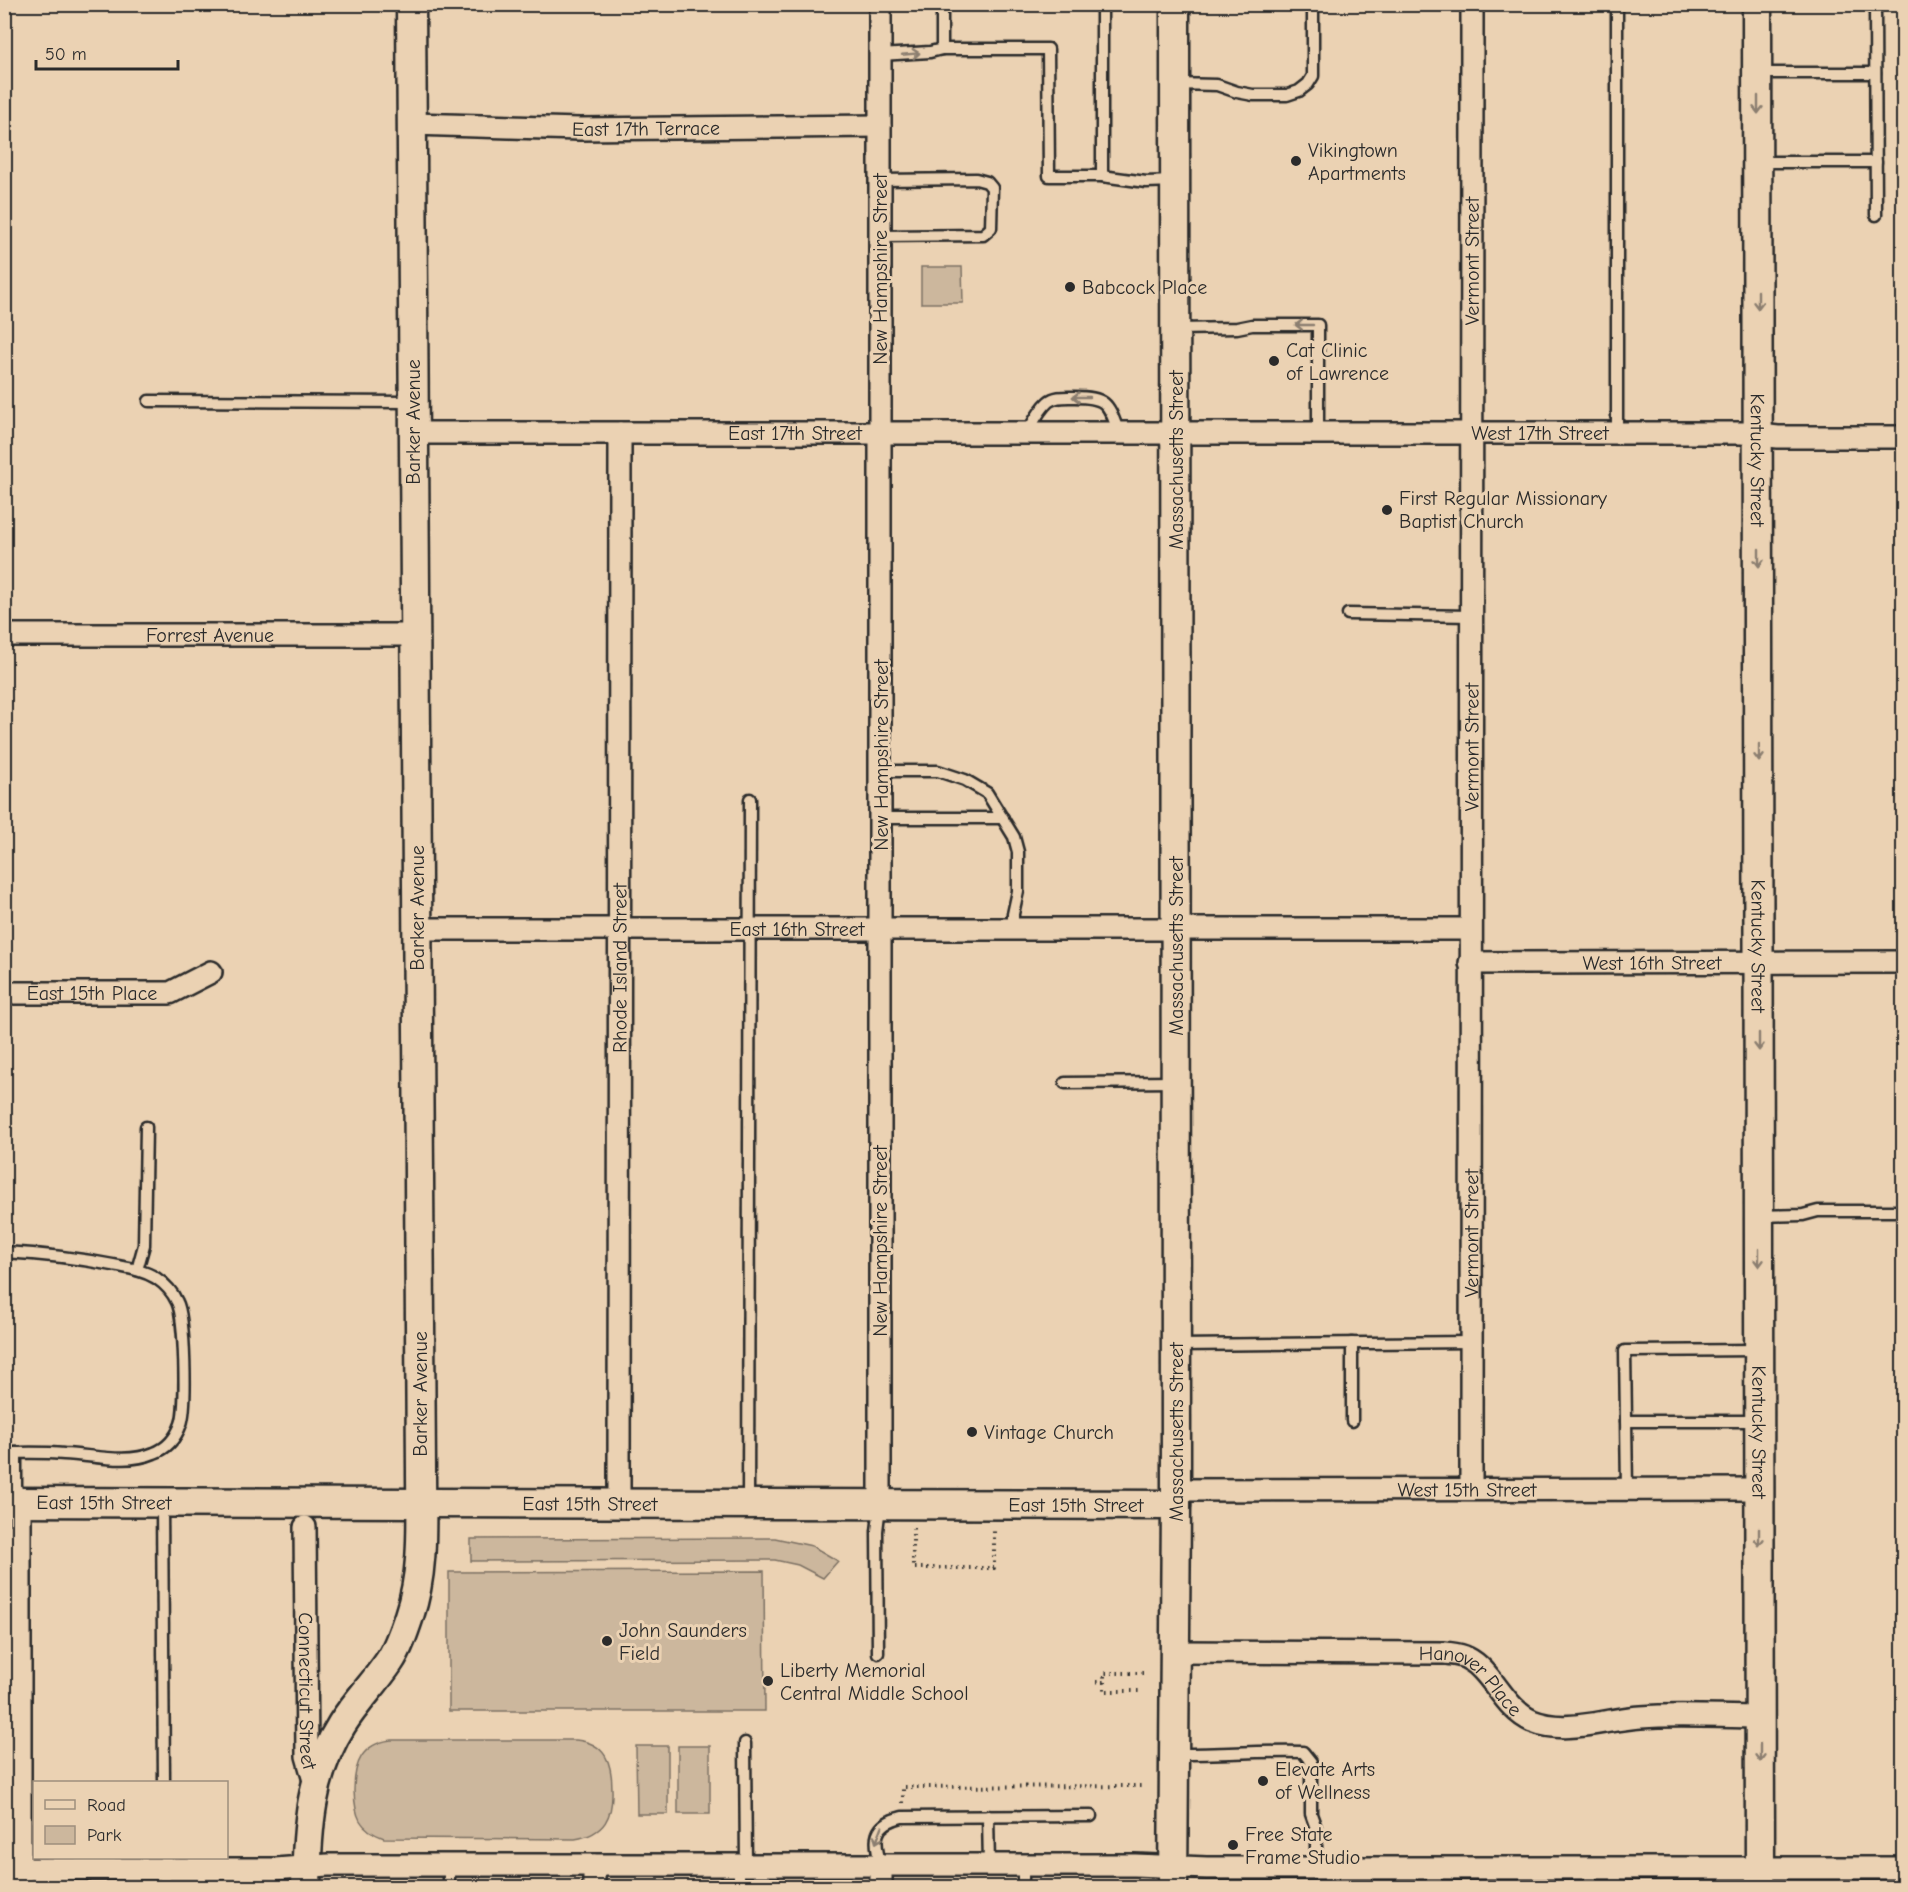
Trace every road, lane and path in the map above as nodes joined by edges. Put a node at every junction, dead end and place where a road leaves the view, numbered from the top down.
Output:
1 (411, 4) edge
2 (880, 4) edge
3 (942, 4) edge
4 (1102, 4) edge
5 (1175, 4) edge
6 (1472, 4) edge
7 (1617, 4) edge
8 (1757, 4) edge
9 (1875, 4) edge
10 (1313, 10) dead end
11 (942, 49) junction
12 (880, 55) junction
13 (1758, 73) junction
14 (1875, 74) junction
15 (1175, 84) junction
16 (412, 124) junction
17 (880, 126) junction
18 (1758, 162) junction
19 (1876, 162) junction
20 (1102, 176) junction
21 (880, 180) junction
22 (1176, 182) junction
23 (1876, 215) dead end
24 (880, 236) junction
25 (1176, 329) junction
26 (149, 401) dead end
27 (413, 402) junction
28 (414, 433) junction
29 (620, 433) junction
30 (881, 433) junction
31 (1027, 433) junction
32 (1119, 433) junction
33 (1176, 433) junction
34 (1318, 433) junction
35 (1617, 433) junction
36 (1472, 434) junction
37 (1758, 435) junction
38 (1904, 437) edge
39 (1348, 615) dead end
40 (1472, 616) junction
41 (4, 635) edge
42 (415, 635) junction
43 (881, 771) junction
44 (750, 800) dead end
45 (881, 818) junction
46 (1003, 818) junction
47 (749, 928) junction
48 (881, 928) junction
49 (417, 929) junction
50 (620, 929) junction
51 (1013, 929) junction
52 (1470, 929) junction
53 (1176, 930) junction
54 (1759, 962) junction
55 (1904, 962) edge
56 (1470, 963) junction
57 (211, 972) dead end
58 (4, 993) edge
59 (1176, 1082) junction
60 (1065, 1083) dead end
61 (146, 1127) dead end
62 (1898, 1211) dead end
63 (1759, 1216) junction
64 (4, 1252) edge
65 (137, 1270) junction
66 (1471, 1342) junction
67 (1352, 1343) junction
68 (1176, 1345) junction
69 (1759, 1350) junction
70 (1352, 1421) dead end
71 (1626, 1421) junction
72 (1759, 1421) junction
73 (10, 1453) edge
74 (1627, 1489) junction
75 (1759, 1489) junction
76 (1471, 1490) junction
77 (1176, 1498) junction
78 (12, 1502) edge
79 (162, 1502) junction
80 (421, 1504) junction
81 (619, 1504) junction
82 (748, 1504) junction
83 (880, 1505) junction
84 (914, 1521) dead end
85 (305, 1527) dead end
86 (994, 1531) dead end
87 (1175, 1652) junction
88 (878, 1653) dead end
89 (1143, 1673) dead end
90 (1096, 1682) dead end
91 (1104, 1682) junction
92 (1143, 1691) dead end
93 (1759, 1717) junction
94 (745, 1743) dead end
95 (1174, 1754) junction
96 (164, 1781) edge
97 (315, 1784) junction
98 (1144, 1786) dead end
99 (894, 1807) dead end
100 (988, 1816) junction
101 (1091, 1816) dead end
102 (594, 1865) junction
103 (742, 1865) junction
104 (881, 1865) junction
105 (989, 1865) junction
106 (1023, 1865) junction
107 (449, 1866) junction
108 (1904, 1868) edge
109 (165, 1871) edge
110 (15, 1875) edge
111 (1325, 1875) edge
112 (306, 1877) edge
113 (1173, 1877) edge
114 (1472, 1878) edge
115 (1616, 1878) edge
116 (1760, 1878) edge
117 (449, 1887) edge
118 (594, 1887) edge
119 (739, 1887) edge
120 (881, 1887) edge
121 (1023, 1887) edge

1 - 16 main road, Barker Avenue
2 - 12 street, New Hampshire Street
3 - 11 lane
4 - 20 lane
5 - 15 main road, Massachusetts Street
6 - 36 street, Vermont Street
7 - 35 lane
8 - 13 main road, Kentucky Street
9 - 14 lane
10 - 15 lane
12 -> 11 lane
11 - 20 lane
12 - 17 street, New Hampshire Street
13 - 14 lane
13 -> 18 main road, Kentucky Street
14 - 19 lane
15 - 22 main road, Massachusetts Street
16 - 17 street, East 17th Terrace
16 - 27 main road, Barker Avenue
17 - 21 street, New Hampshire Street
18 - 19 lane
18 -> 37 main road, Kentucky Street
19 - 23 lane
20 - 22 lane
21 - 24 street, New Hampshire Street
21 - 24 lane
22 - 25 main road, Massachusetts Street
24 - 30 street, New Hampshire Street
25 - 33 main road, Massachusetts Street
34 -> 25 lane
26 - 27 lane
27 - 28 main road, Barker Avenue
28 - 29 street, East 17th Street
28 - 42 main road, Barker Avenue
29 - 30 street, East 17th Street
29 - 50 street, Rhode Island Street
30 - 31 street, East 17th Street
30 - 43 street, New Hampshire Street
31 - 32 street, East 17th Street
32 -> 31 lane
32 - 33 street, East 17th Street
33 - 34 street, West 17th Street
33 - 53 main road, Massachusetts Street
34 - 36 street, West 17th Street
35 - 36 street, West 17th Street
35 - 37 street, West 17th Street
36 - 40 street, Vermont Street
37 - 38 street, West 17th Street
37 -> 54 main road, Kentucky Street
39 - 40 lane
40 - 52 street, Vermont Street
41 - 42 street, Forrest Avenue
42 - 49 main road, Barker Avenue
43 - 45 street, New Hampshire Street
43 - 46 lane
44 - 47 lane
45 - 46 lane
45 - 48 street, New Hampshire Street
46 - 51 lane
47 - 48 street, East 16th Street
47 - 50 street, East 16th Street
47 - 82 lane
48 - 51 street, East 16th Street
48 - 83 street, New Hampshire Street
49 - 50 street, East 16th Street
49 - 80 main road, Barker Avenue
50 - 81 street, Rhode Island Street
51 - 53 street, East 16th Street
52 - 53 street
52 - 56 street, Vermont Street
53 - 59 main road, Massachusetts Street
54 - 55 street, West 16th Street
54 - 56 street, West 16th Street
54 -> 63 main road, Kentucky Street
56 - 66 street, Vermont Street
57 - 58 street, East 15th Place
59 - 60 lane
59 - 68 main road, Massachusetts Street
61 - 65 lane
62 - 63 lane
63 -> 69 main road, Kentucky Street
64 - 65 lane
65 - 73 lane
66 - 67 lane
66 - 76 street, Vermont Street
67 - 68 lane
67 - 70 lane
68 - 77 main road, Massachusetts Street
69 - 71 lane
69 - 72 main road, Kentucky Street
71 - 72 lane
71 - 74 lane
72 - 75 main road, Kentucky Street
73 - 78 lane
74 - 75 street, West 15th Street
74 - 76 street, West 15th Street
75 -> 93 main road, Kentucky Street
76 - 77 street, West 15th Street
77 - 83 main road, East 15th Street
77 - 87 main road, Massachusetts Street
78 - 79 main road, East 15th Street
78 - 110 street
79 - 80 main road, East 15th Street
79 - 96 lane
80 - 81 main road, East 15th Street
80 - 97 main road, Barker Avenue
81 - 82 main road, East 15th Street
82 - 83 main road, East 15th Street
83 - 88 lane
84 - 86 path
85 - 97 street, Connecticut Street
87 - 93 street, Hanover Place
87 - 95 main road, Massachusetts Street
89 - 91 path
90 - 91 path
91 - 92 path
93 -> 116 main road, Kentucky Street
94 - 103 lane
95 - 111 lane
95 - 113 main road, Massachusetts Street
97 - 112 main road, Connecticut Street
98 - 99 path
100 - 101 lane
100 -> 104 lane
100 - 105 lane
102 - 103 street
102 - 107 street
102 - 118 street
103 - 104 street
103 - 119 lane
104 - 105 street
104 - 120 street
105 - 106 street
106 - 113 street
106 - 121 lane
107 - 112 street
107 - 117 lane
108 - 116 street
109 - 110 street
109 - 112 street
111 - 113 street
111 - 114 street
114 - 115 street
115 - 116 street

